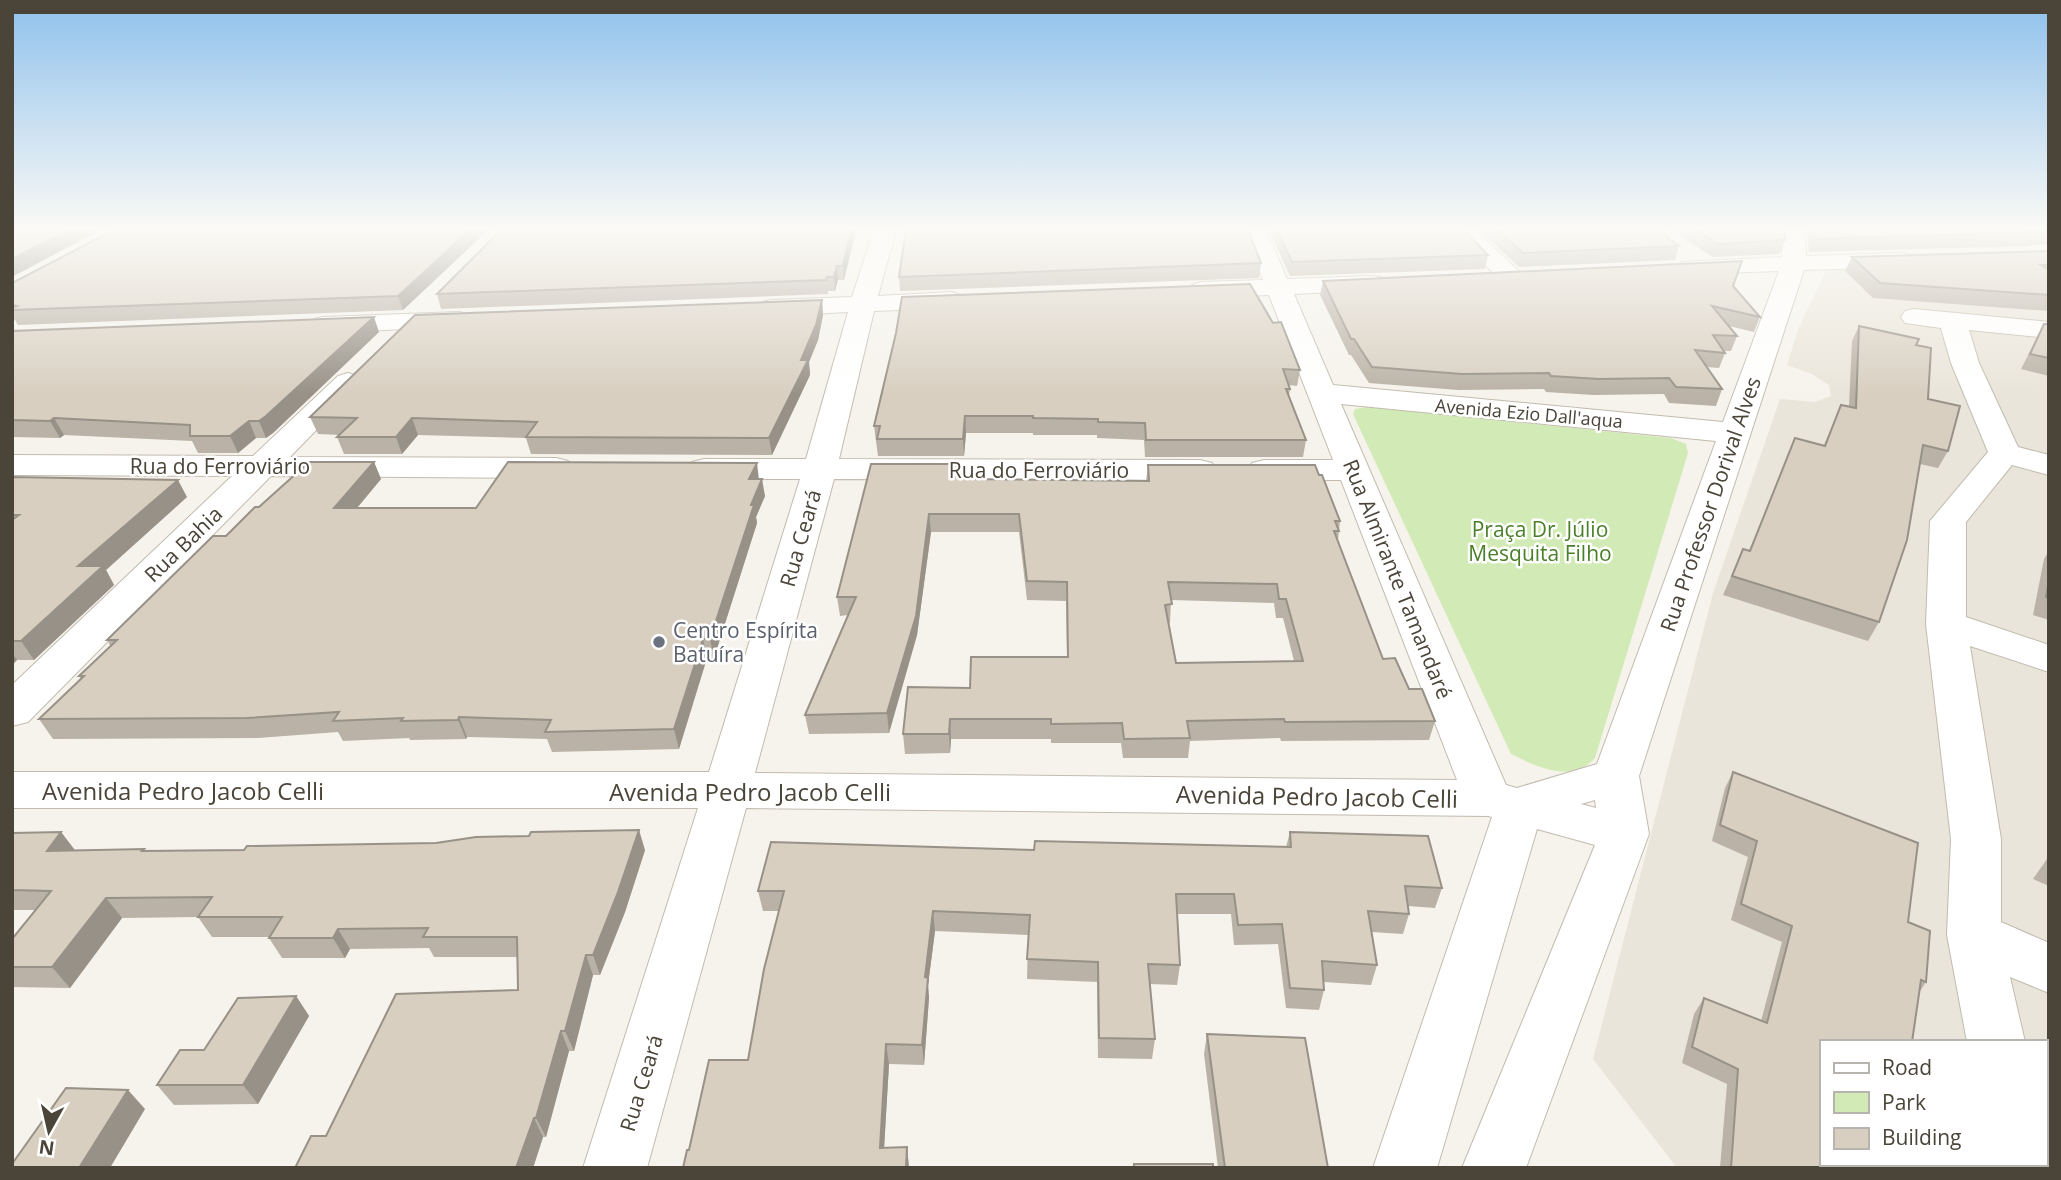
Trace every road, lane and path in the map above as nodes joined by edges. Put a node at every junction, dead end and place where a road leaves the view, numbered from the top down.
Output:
1 (867, 285) edge
2 (1325, 285) edge
3 (1781, 285) edge
4 (1277, 287) junction
5 (1180, 291) edge
6 (437, 295) edge
7 (972, 300) edge
8 (861, 304) junction
9 (751, 308) edge
10 (477, 320) edge
11 (409, 322) junction
12 (299, 326) edge
13 (2049, 330) edge
14 (1323, 393) junction
15 (1734, 433) junction
16 (2005, 453) junction
17 (12, 465) edge
18 (2049, 465) edge
19 (264, 466) junction
20 (583, 468) edge
21 (667, 469) edge
22 (820, 470) junction
23 (1353, 470) junction
24 (1946, 624) junction
25 (2049, 659) edge
26 (12, 711) edge
27 (1616, 776) junction
28 (12, 790) edge
29 (728, 790) junction
30 (1504, 802) junction
31 (1624, 834) junction
32 (1974, 935) junction
33 (2049, 970) edge
34 (1996, 1040) edge
35 (1505, 1164) edge
36 (615, 1168) edge
37 (1405, 1168) edge

1 - 8 street, Rua Ceará
2 - 4 street
3 - 15 street, Rua Professor Dorival Alves
4 - 5 street
4 - 14 street, Rua Almirante Tamandaré
6 - 11 street, Rua Bahia
7 - 8 street
8 - 9 street
8 - 22 street, Rua Ceará
10 - 11 street
11 - 12 street
11 - 19 street, Rua Bahia
13 - 16 street
14 - 15 street, Avenida Ezio Dall'aqua
14 - 23 street, Rua Almirante Tamandaré
15 - 27 street, Rua Professor Dorival Alves
16 - 18 street
16 - 24 street
17 - 19 street, Rua do Ferroviário
19 - 20 street, Rua do Ferroviário
19 - 26 street, Rua Bahia
21 - 22 street, Rua do Ferroviário
22 - 23 street, Rua do Ferroviário
22 - 29 street, Rua Ceará
23 - 30 street, Rua Almirante Tamandaré
24 - 25 street
24 - 32 street
27 - 30 street
27 - 31 street, Rua Professor Dorival Alves
28 - 29 street, Avenida Pedro Jacob Celli
29 - 30 street, Avenida Pedro Jacob Celli
29 - 36 street, Rua Ceará
30 - 31 street
30 - 37 street
31 - 35 street, Rua Professor Dorival Alves
32 - 33 street
32 - 34 street

